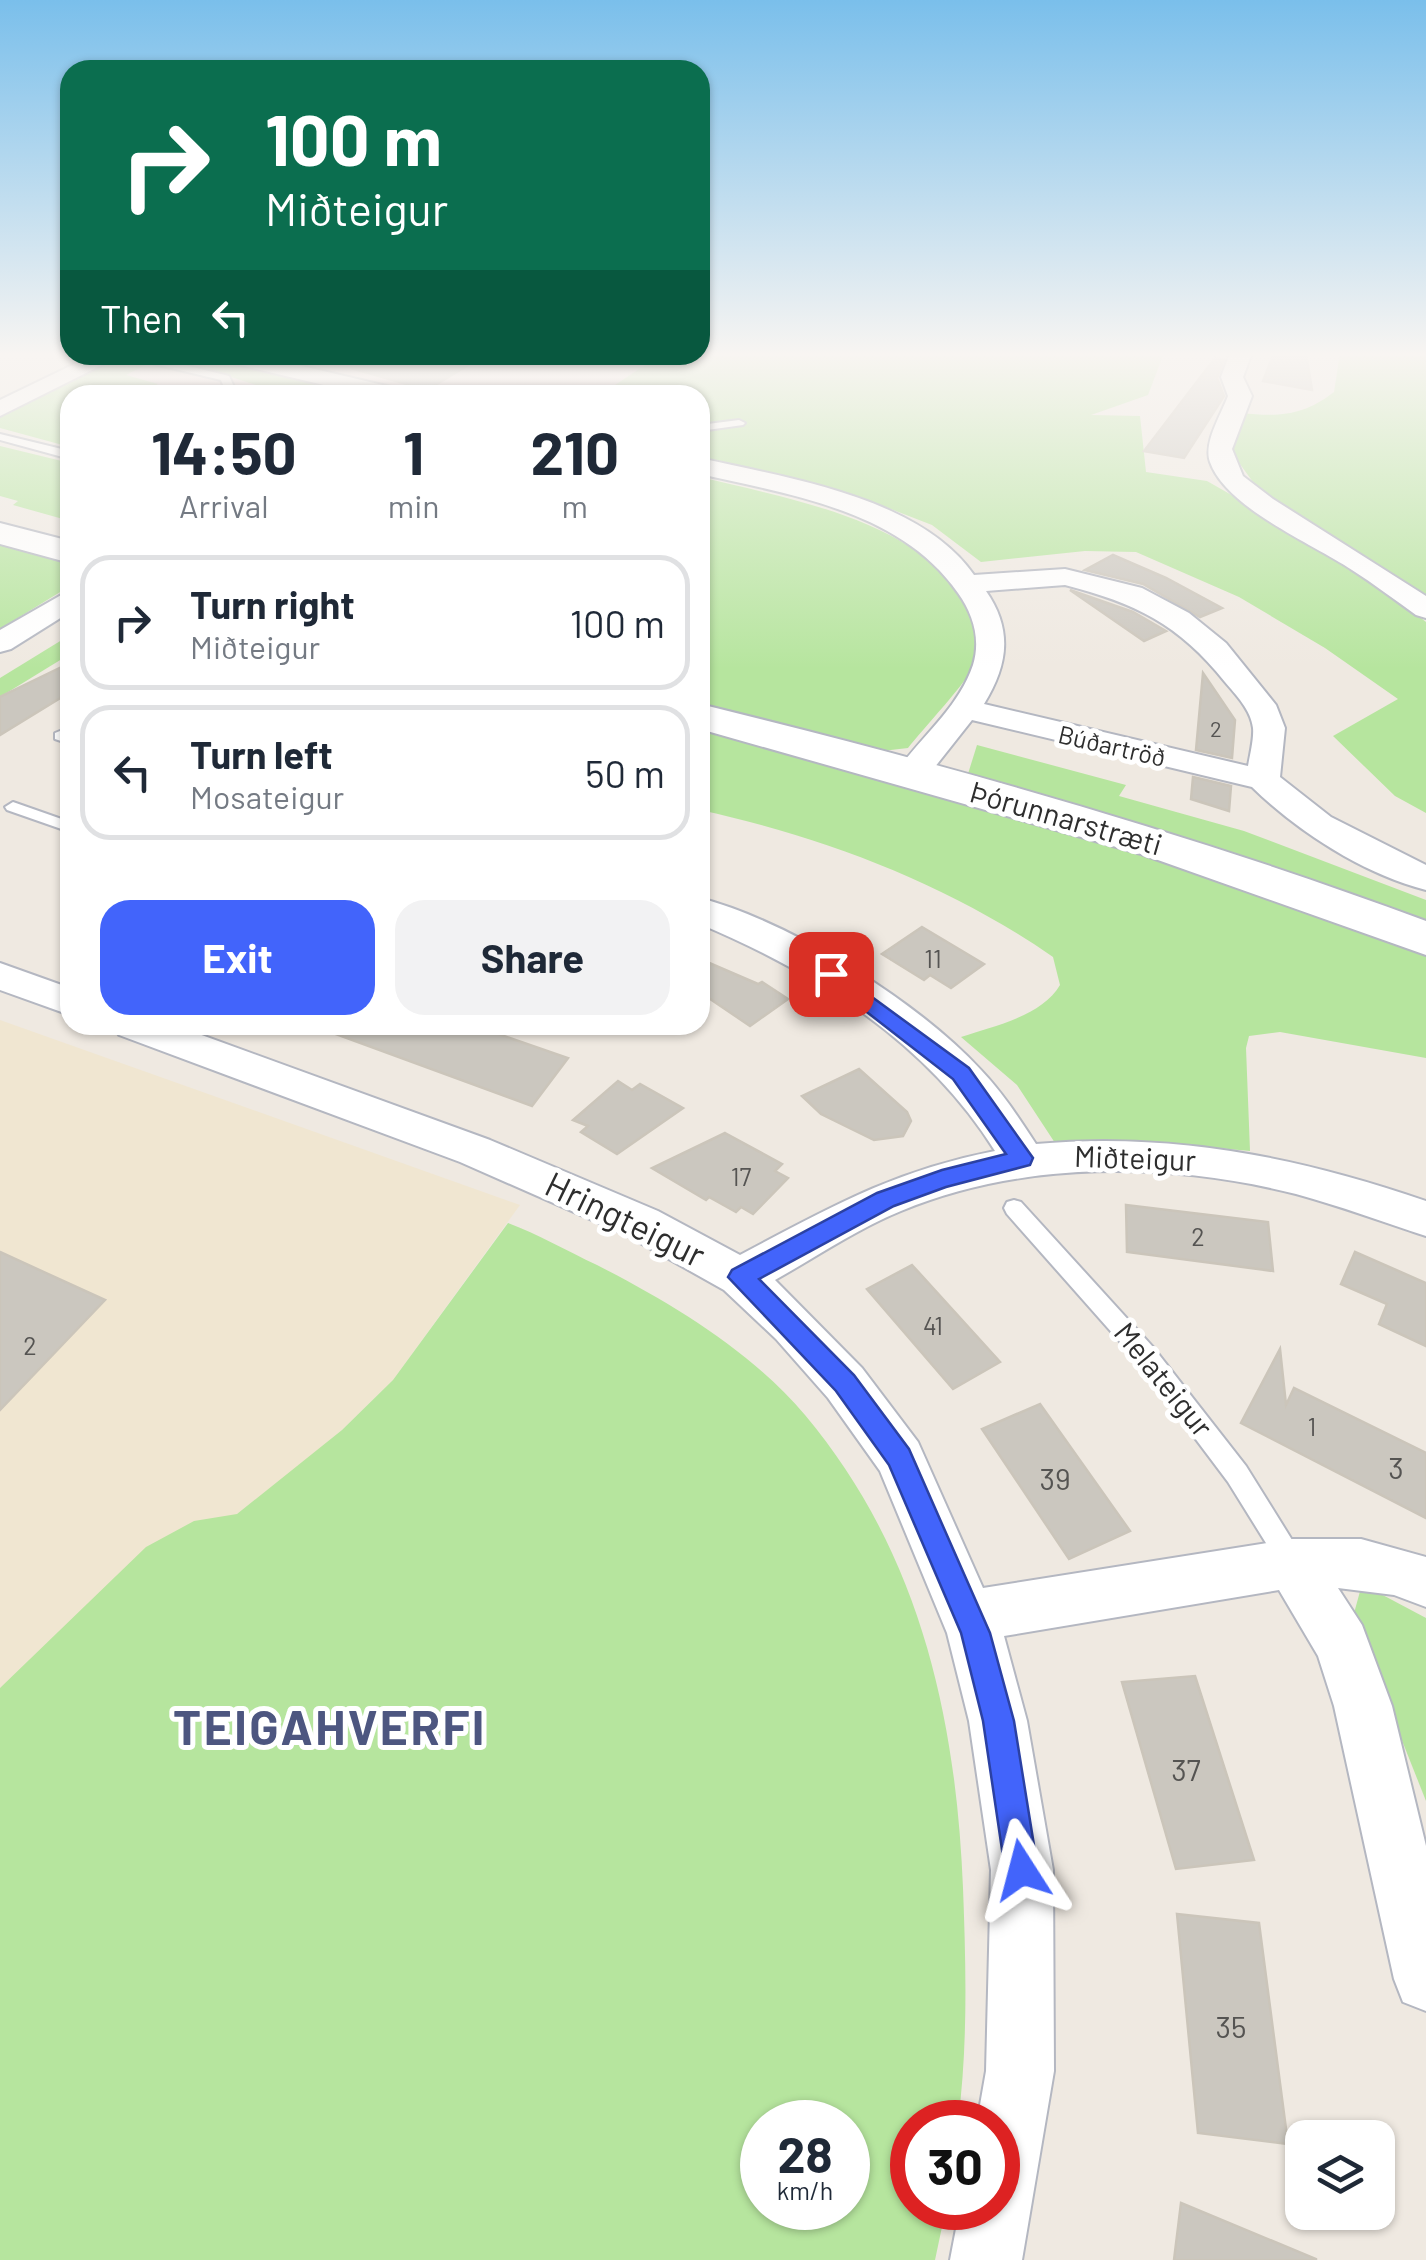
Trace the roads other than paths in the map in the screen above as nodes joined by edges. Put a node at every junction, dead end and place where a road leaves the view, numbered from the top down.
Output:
1 (1223, 458) edge
2 (710, 468) edge
3 (0, 510) edge
4 (60, 527) edge
5 (0, 533) edge
6 (60, 549) edge
7 (966, 584) junction
8 (60, 604) edge
9 (1426, 609) edge
10 (60, 626) edge
11 (0, 642) edge
12 (0, 664) edge
13 (962, 708) junction
14 (710, 719) edge
15 (912, 776) junction
16 (1263, 779) junction
17 (13, 807) dead end
18 (60, 823) edge
19 (1426, 879) edge
20 (710, 914) edge
21 (1426, 939) edge
22 (0, 976) edge
23 (60, 996) edge
24 (160, 1035) edge
25 (1022, 1158) junction
26 (1014, 1208) dead end
27 (1426, 1220) edge
28 (740, 1277) junction
29 (1294, 1566) junction
30 (1426, 1582) edge
31 (968, 1616) junction
32 (1426, 1978) edge
33 (1015, 2100) edge
34 (991, 2230) edge
35 (986, 2260) edge

1 - 9 street
2 - 7 street
3 - 4 street
5 - 6 street
7 - 13 street
7 - 16 street
8 - 11 street
10 - 12 street
13 - 15 street
13 - 16 street, Búðartröð
14 - 15 street, Þórunnarstræti
15 - 21 street, Þórunnarstræti
16 - 19 street, Búðartröð
17 - 18 lane
20 - 25 street
22 - 23 street
24 - 28 street, Hringteigur
25 - 27 street, Miðteigur
25 - 28 street, Miðteigur
26 - 29 lane, Melateigur
28 - 31 street, Hringteigur
29 - 30 street
29 - 31 street
29 - 32 street, Melateigur
31 - 33 street, Hringteigur
34 - 35 street

